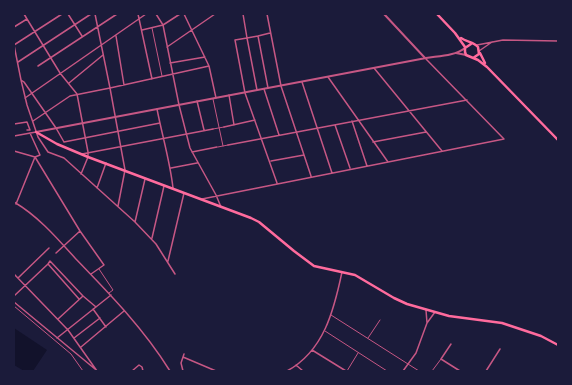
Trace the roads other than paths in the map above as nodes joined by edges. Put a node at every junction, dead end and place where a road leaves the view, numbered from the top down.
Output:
1 (24, 14) edge
2 (62, 14) edge
3 (68, 14) edge
4 (91, 14) edge
5 (95, 14) edge
6 (117, 14) edge
7 (138, 14) edge
8 (146, 14) edge
9 (156, 14) edge
10 (180, 14) edge
11 (184, 14) edge
12 (216, 14) edge
13 (243, 14) edge
14 (267, 14) edge
15 (384, 14) edge
16 (437, 14) edge
17 (27, 18) junction
18 (140, 19) junction
19 (74, 25) junction
20 (163, 25) junction
21 (14, 27) edge
22 (97, 27) junction
23 (152, 28) junction
24 (142, 30) junction
25 (192, 30) junction
26 (35, 32) junction
27 (270, 33) junction
28 (455, 33) junction
29 (116, 35) junction
30 (82, 36) junction
31 (258, 36) junction
32 (247, 38) junction
33 (558, 41) edge
34 (493, 42) junction
35 (14, 44) edge
36 (471, 44) junction
37 (43, 45) junction
38 (101, 45) junction
39 (477, 45) junction
40 (167, 47) junction
41 (465, 48) junction
42 (479, 52) junction
43 (453, 53) junction
44 (103, 55) junction
45 (205, 56) junction
46 (466, 56) junction
47 (51, 58) junction
48 (426, 58) junction
49 (473, 58) junction
50 (18, 62) junction
51 (170, 63) junction
52 (38, 66) dead end
53 (209, 66) junction
54 (487, 67) junction
55 (374, 68) junction
56 (60, 73) junction
57 (173, 74) junction
58 (162, 76) junction
59 (328, 77) junction
60 (152, 79) junction
61 (21, 80) junction
62 (302, 82) junction
63 (68, 83) junction
64 (124, 85) junction
65 (281, 86) junction
66 (110, 88) junction
67 (268, 88) junction
68 (264, 89) junction
69 (257, 90) junction
70 (245, 92) junction
71 (31, 94) junction
72 (77, 94) junction
73 (229, 95) junction
74 (25, 98) junction
75 (214, 98) junction
76 (467, 100) junction
77 (198, 101) junction
78 (179, 105) junction
79 (157, 109) junction
80 (410, 110) junction
81 (45, 113) junction
82 (116, 117) junction
83 (255, 120) junction
84 (358, 120) junction
85 (33, 121) junction
86 (352, 121) junction
87 (160, 123) junction
88 (14, 124) edge
89 (82, 124) junction
90 (234, 124) junction
91 (335, 125) junction
92 (224, 126) joint
93 (56, 128) junction
94 (219, 128) junction
95 (317, 128) junction
96 (213, 129) joint
97 (27, 130) dead end
98 (204, 130) junction
99 (36, 132) junction
100 (118, 132) junction
101 (297, 132) junction
102 (427, 132) junction
103 (30, 133) junction
104 (186, 134) junction
105 (280, 135) junction
106 (14, 136) edge
107 (85, 138) junction
108 (163, 138) junction
109 (262, 139) junction
110 (558, 140) edge
111 (64, 142) junction
112 (373, 142) junction
113 (61, 145) junction
114 (228, 145) joint
115 (121, 146) junction
116 (223, 146) junction
117 (217, 147) joint
118 (14, 151) edge
119 (442, 151) junction
120 (88, 152) junction
121 (192, 152) junction
122 (82, 154) junction
123 (304, 155) junction
124 (36, 157) junction
125 (88, 157) junction
126 (270, 161) junction
127 (197, 162) junction
128 (388, 162) junction
129 (106, 163) junction
130 (367, 166) junction
131 (171, 168) junction
132 (350, 169) junction
133 (125, 170) junction
134 (332, 173) junction
135 (81, 174) junction
136 (312, 176) junction
137 (146, 178) junction
138 (277, 183) junction
139 (165, 185) junction
140 (97, 188) junction
141 (173, 188) junction
142 (184, 193) junction
143 (216, 195) junction
144 (201, 199) junction
145 (15, 203) edge
146 (118, 206) junction
147 (221, 207) junction
148 (135, 222) junction
149 (80, 231) junction
150 (152, 238) junction
151 (64, 246) junction
152 (49, 248) dead end
153 (56, 253) dead end
154 (168, 261) junction
155 (48, 264) junction
156 (99, 268) junction
157 (342, 272) junction
158 (14, 274) edge
159 (91, 274) junction
160 (175, 274) dead end
161 (18, 278) junction
162 (25, 285) junction
163 (110, 295) junction
164 (14, 296) edge
165 (83, 296) junction
166 (79, 299) junction
167 (14, 302) edge
168 (14, 306) edge
169 (96, 307) junction
170 (93, 309) junction
171 (426, 310) junction
172 (125, 311) junction
173 (435, 312) junction
174 (331, 316) junction
175 (100, 318) junction
176 (58, 319) junction
177 (380, 320) dead end
178 (427, 323) junction
179 (106, 327) junction
180 (68, 330) junction
181 (325, 331) junction
182 (57, 338) junction
183 (74, 338) junction
184 (367, 339) junction
185 (451, 344) dead end
186 (558, 345) edge
187 (81, 347) junction
188 (500, 349) dead end
189 (312, 350) junction
190 (359, 352) junction
191 (88, 358) junction
192 (441, 359) junction
193 (85, 361) junction
194 (408, 364) junction
195 (296, 365) junction
196 (83, 371) edge
197 (97, 371) edge
198 (132, 371) edge
199 (143, 371) edge
200 (170, 371) edge
201 (183, 371) edge
202 (216, 371) edge
203 (287, 371) edge
204 (303, 371) edge
205 (346, 371) edge
206 (387, 371) edge
207 (404, 371) edge
208 (419, 371) edge
209 (432, 371) edge
210 (460, 371) edge
211 (486, 371) edge

1 - 17 street
2 - 26 street
3 - 19 street
4 - 19 street
5 - 22 street
6 - 22 street
7 - 18 street
8 - 18 street
9 - 20 street
10 - 20 street
11 - 25 street
12 - 25 street
13 - 32 street
14 - 27 street
15 - 48 street
16 - 28 main road
17 - 21 street
17 - 26 street
18 - 24 street
18 - 29 street
19 - 30 street
19 - 37 street
20 - 23 street
20 - 40 street
22 - 30 street
22 - 38 street
23 - 24 street
23 - 58 street
24 - 60 street
25 - 40 street
25 - 45 street
26 - 35 street
26 - 37 street
27 - 31 street
27 - 65 street
28 - 36 main road
28 - 41 main road
29 - 38 street
29 - 64 street
30 - 47 street
31 - 32 street
31 - 67 street
32 - 69 street
32 - 70 street
33 - 34 street
34 - 39 street
34 - 42 street
35 - 50 street
36 - 39 main road
36 - 41 main road
37 - 47 street
37 - 50 street
38 - 44 street
38 - 56 street
39 - 42 main road
40 - 51 street
41 - 43 street
41 - 46 main road
42 - 49 main road
42 - 54 main road
43 - 46 street
43 - 48 street
44 - 63 street
44 - 66 street
45 - 51 street
45 - 53 street
46 - 49 main road
47 - 52 street
47 - 56 street
48 - 55 street
48 - 76 street
49 - 54 main road
50 - 61 street
51 - 57 street
53 - 57 street
53 - 75 street
54 - 110 main road
55 - 59 street
55 - 80 street
56 - 63 street
56 - 71 street
57 - 58 street
57 - 78 street
58 - 60 street
59 - 62 street
59 - 84 street
60 - 64 street
61 - 71 street
61 - 74 street
62 - 65 street
62 - 95 street
63 - 72 street
64 - 66 street
65 - 67 street
65 - 101 street
66 - 72 street
66 - 82 street
67 - 68 street
68 - 69 street
68 - 105 street
69 - 70 street
70 - 73 street
70 - 83 street
71 - 74 street
71 - 81 street
72 - 81 street
72 - 89 street
73 - 75 street
73 - 90 street
74 - 85 street
75 - 77 street
75 - 94 street
76 - 80 street
76 - 119 street
77 - 78 street
77 - 98 street
78 - 79 street
78 - 104 street
79 - 82 street
79 - 87 street
80 - 84 street
80 - 102 street
81 - 85 street
81 - 93 street
82 - 89 street
82 - 100 street
83 - 90 street
83 - 109 street
84 - 86 street
84 - 112 street
85 - 99 street
86 - 91 street
86 - 130 street
87 - 100 street
87 - 108 street
88 - 97 street
89 - 93 street
89 - 107 street
90 - 92 street
91 - 95 street
91 - 132 street
92 - 94 street
93 - 99 street
93 - 111 street
94 - 96 street
94 - 116 street
95 - 101 street
95 - 134 street
96 - 98 street
98 - 104 street
99 - 103 street
99 - 113 main road
99 - 135 street
100 - 107 street
100 - 115 street
101 - 105 street
101 - 123 street
102 - 112 street
102 - 119 street
103 - 106 street
103 - 124 street
104 - 108 street
104 - 121 street
105 - 109 street
107 - 111 street
107 - 120 street
108 - 115 street
108 - 131 street
109 - 114 street
109 - 126 street
111 - 113 street
112 - 128 street
113 - 122 main road
114 - 116 street
115 - 120 street
115 - 133 street
116 - 117 street
117 - 121 street
118 - 124 street
119 - 128 street
120 - 122 street
120 - 125 street
121 - 127 street
122 - 125 main road
123 - 126 street
123 - 136 street
124 - 145 street
124 - 149 street
125 - 129 main road
125 - 135 street
126 - 138 street
127 - 131 street
127 - 143 street
128 - 130 street
129 - 133 main road
129 - 140 street
130 - 132 street
131 - 141 street
132 - 134 street
133 - 137 main road
133 - 146 street
134 - 136 street
135 - 140 street
136 - 138 street
137 - 139 main road
137 - 148 street
138 - 143 street
139 - 141 main road
139 - 150 street
140 - 146 street
141 - 142 main road
142 - 144 main road
142 - 154 street
143 - 144 street
143 - 147 street
144 - 147 main road
145 - 151 street
146 - 148 street
147 - 157 main road
148 - 150 street
149 - 151 street
149 - 156 street
150 - 154 street
151 - 153 street
151 - 159 street
152 - 161 street
154 - 160 street
155 - 162 street
155 - 165 street
155 - 166 street
156 - 159 street
156 - 163 street
157 - 171 main road
157 - 174 street
158 - 161 street
159 - 163 street
161 - 162 street
162 - 164 street
162 - 176 street
163 - 169 street
163 - 172 street
165 - 166 street
165 - 169 street
166 - 176 street
167 - 182 street
168 - 196 street
169 - 170 street
170 - 175 street
170 - 180 street
171 - 173 main road
171 - 178 street
172 - 179 street
172 - 200 street
173 - 178 street
173 - 186 main road
174 - 181 street
174 - 184 street
175 - 179 street
175 - 183 street
176 - 180 street
177 - 184 street
178 - 194 street
179 - 187 street
180 - 182 street
180 - 183 street
181 - 189 street
181 - 190 street
182 - 193 street
183 - 187 street
184 - 194 street
185 - 192 street
187 - 191 street
188 - 211 street
189 - 195 street
189 - 205 street
190 - 205 street
190 - 206 street
191 - 193 street
191 - 197 street
192 - 209 street
192 - 210 street
193 - 197 street
194 - 207 street
194 - 208 street
195 - 203 street
195 - 204 street
198 - 199 street
201 - 202 street

